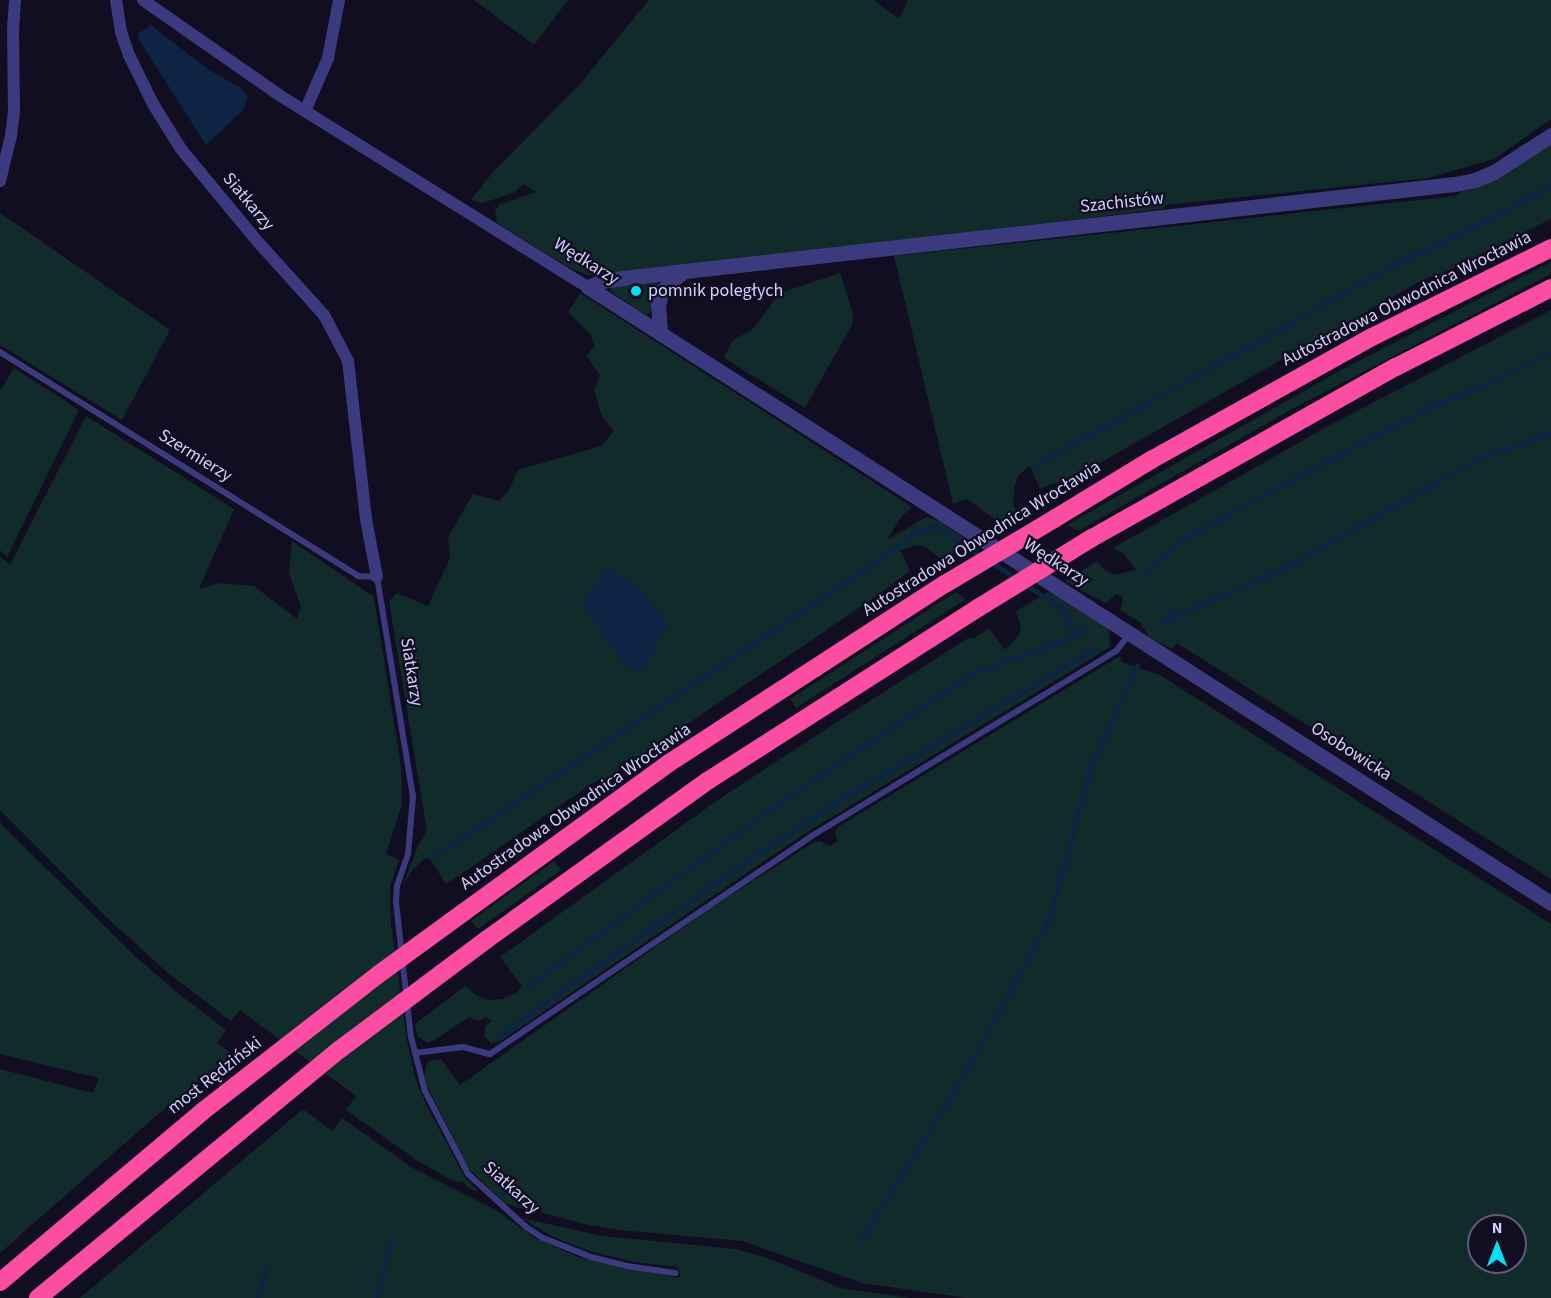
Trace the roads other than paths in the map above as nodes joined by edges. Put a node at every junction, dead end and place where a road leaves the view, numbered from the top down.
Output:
1 (15, 0) edge
2 (116, 0) edge
3 (144, 0) edge
4 (339, 0) edge
5 (305, 111) junction
6 (1551, 135) edge
7 (0, 181) edge
8 (1551, 248) edge
9 (686, 271) junction
10 (588, 287) junction
11 (1551, 288) edge
12 (660, 332) junction
13 (0, 352) edge
14 (377, 577) junction
15 (1130, 633) junction
16 (1551, 903) edge
17 (464, 912) joint
18 (415, 1053) junction
19 (675, 1273) dead end
20 (0, 1282) edge
21 (38, 1298) edge

1 - 7 street
2 - 14 street, Siatkarzy
3 - 5 street, Wędkarzy
4 - 5 street
5 - 10 street, Wędkarzy
6 - 9 street, Szachistów
8 - 17 highway, Autostradowa Obwodnica Wrocławia, bridge
9 - 10 street, Szachistów
9 - 12 street
10 - 12 street, Wędkarzy
11 - 21 highway, bridge
12 - 15 street, Wędkarzy
13 - 14 lane, Szermierzy
14 - 18 lane, Siatkarzy
15 - 16 street, Osobowicka
15 - 18 lane
17 - 20 highway, most Rędziński, bridge
18 - 19 lane, Siatkarzy

